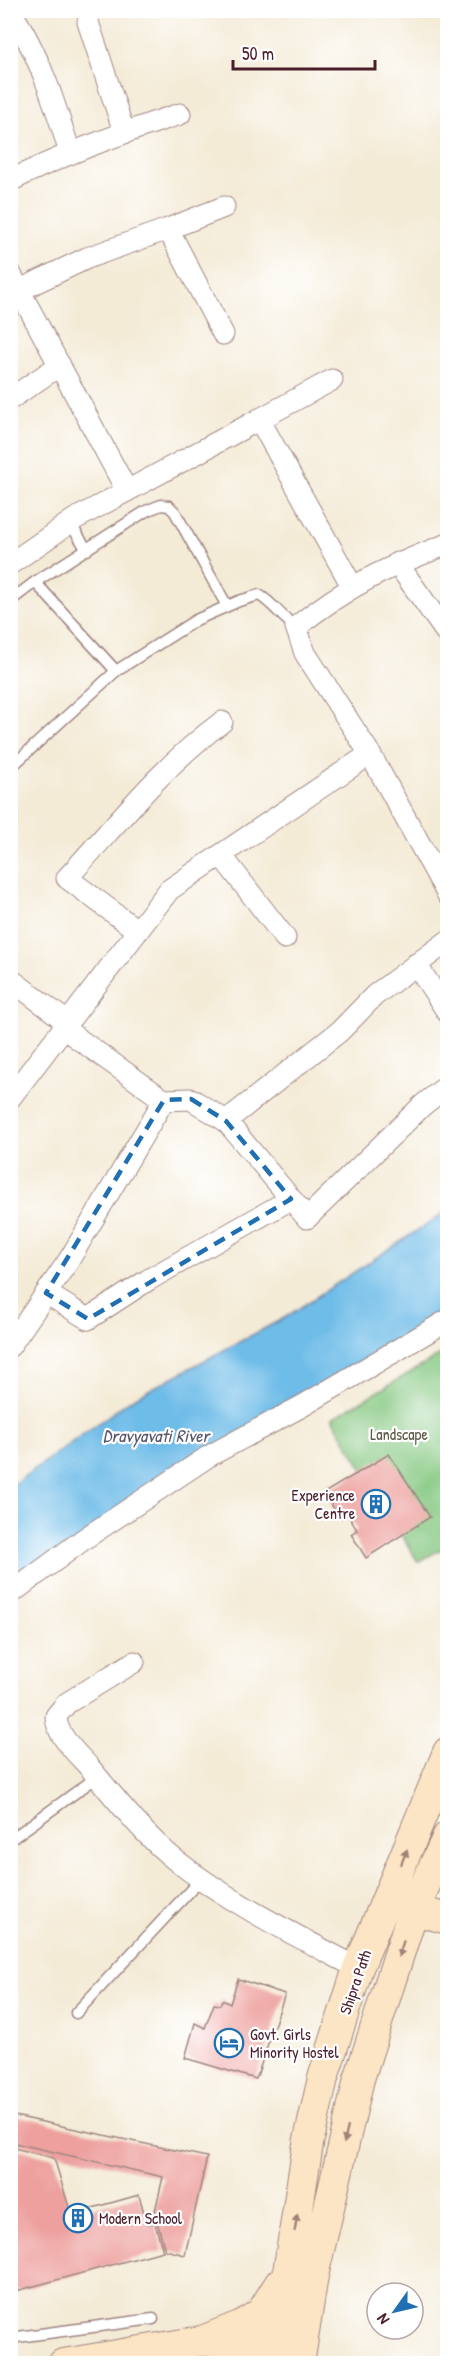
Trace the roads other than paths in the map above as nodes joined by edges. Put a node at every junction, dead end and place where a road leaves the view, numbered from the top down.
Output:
1 (10, 11) edge
2 (88, 22) dead end
3 (180, 114) dead end
4 (124, 132) junction
5 (70, 153) junction
6 (10, 181) edge
7 (224, 207) dead end
8 (168, 229) junction
9 (15, 282) edge
10 (223, 334) dead end
11 (60, 365) junction
12 (332, 380) dead end
13 (10, 399) edge
14 (259, 419) junction
15 (127, 491) junction
16 (70, 523) junction
17 (447, 544) edge
18 (87, 550) junction
19 (398, 563) junction
20 (10, 564) edge
21 (35, 582) junction
22 (352, 586) junction
23 (10, 602) edge
24 (227, 606) junction
25 (296, 627) junction
26 (447, 635) edge
27 (116, 671) junction
28 (222, 722) dead end
29 (370, 754) junction
30 (10, 768) edge
31 (221, 855) junction
32 (447, 895) edge
33 (138, 931) junction
34 (285, 938) dead end
35 (447, 941) edge
36 (416, 964) junction
37 (10, 979) edge
38 (447, 1014) edge
39 (65, 1025) junction
40 (447, 1085) edge
41 (10, 1098) edge
42 (164, 1100) junction
43 (225, 1121) junction
44 (291, 1199) junction
45 (46, 1293) junction
46 (447, 1320) edge
47 (10, 1346) edge
48 (10, 1594) edge
49 (134, 1662) dead end
50 (447, 1752) edge
51 (97, 1777) junction
52 (447, 1836) edge
53 (10, 1840) edge
54 (201, 1880) junction
55 (386, 1901) junction
56 (413, 1911) junction
57 (447, 1919) edge
58 (358, 1968) junction
59 (76, 2013) dead end
60 (288, 2272) junction
61 (153, 2319) dead end
62 (10, 2338) edge
63 (201, 2341) junction
64 (286, 2355) edge
65 (63, 2364) edge

1 - 5 street
2 - 4 street
3 - 4 street
4 - 5 street
5 - 6 street
7 - 8 street
8 - 9 street
8 - 10 street
9 - 11 street
11 - 13 street
11 - 15 street
12 - 14 street
14 - 15 street
14 - 22 street
15 - 16 street
16 - 18 lane
16 - 20 street
17 - 19 street
18 - 21 lane
18 - 24 lane
19 - 22 street
19 - 26 street
21 - 23 lane
21 - 27 lane
22 - 25 street
24 - 25 lane
24 - 27 lane
25 - 29 street
27 - 30 lane
28 - 33 street
29 - 31 street
29 - 32 street
31 - 33 street
31 - 34 street
33 - 39 street
35 - 36 street
36 - 38 street
36 - 43 street
37 - 39 street
39 - 41 street
39 - 42 street
40 - 44 street
42 - 43 street
42 - 45 street
43 - 44 street
44 - 45 street
45 - 47 street
46 - 48 street
49 - 51 street
55 -> 50 street, Shipra Path
51 - 53 lane
51 - 54 street
52 - 56 street, Shipra Path
54 - 58 street
54 - 59 lane
55 - 56 street
55 - 58 street, Shipra Path
56 - 57 street
56 -> 64 street, Shipra Path
60 -> 58 street, Shipra Path
60 - 63 street
60 - 64 street, Shipra Path
61 - 62 lane
63 - 64 street
63 - 65 street

